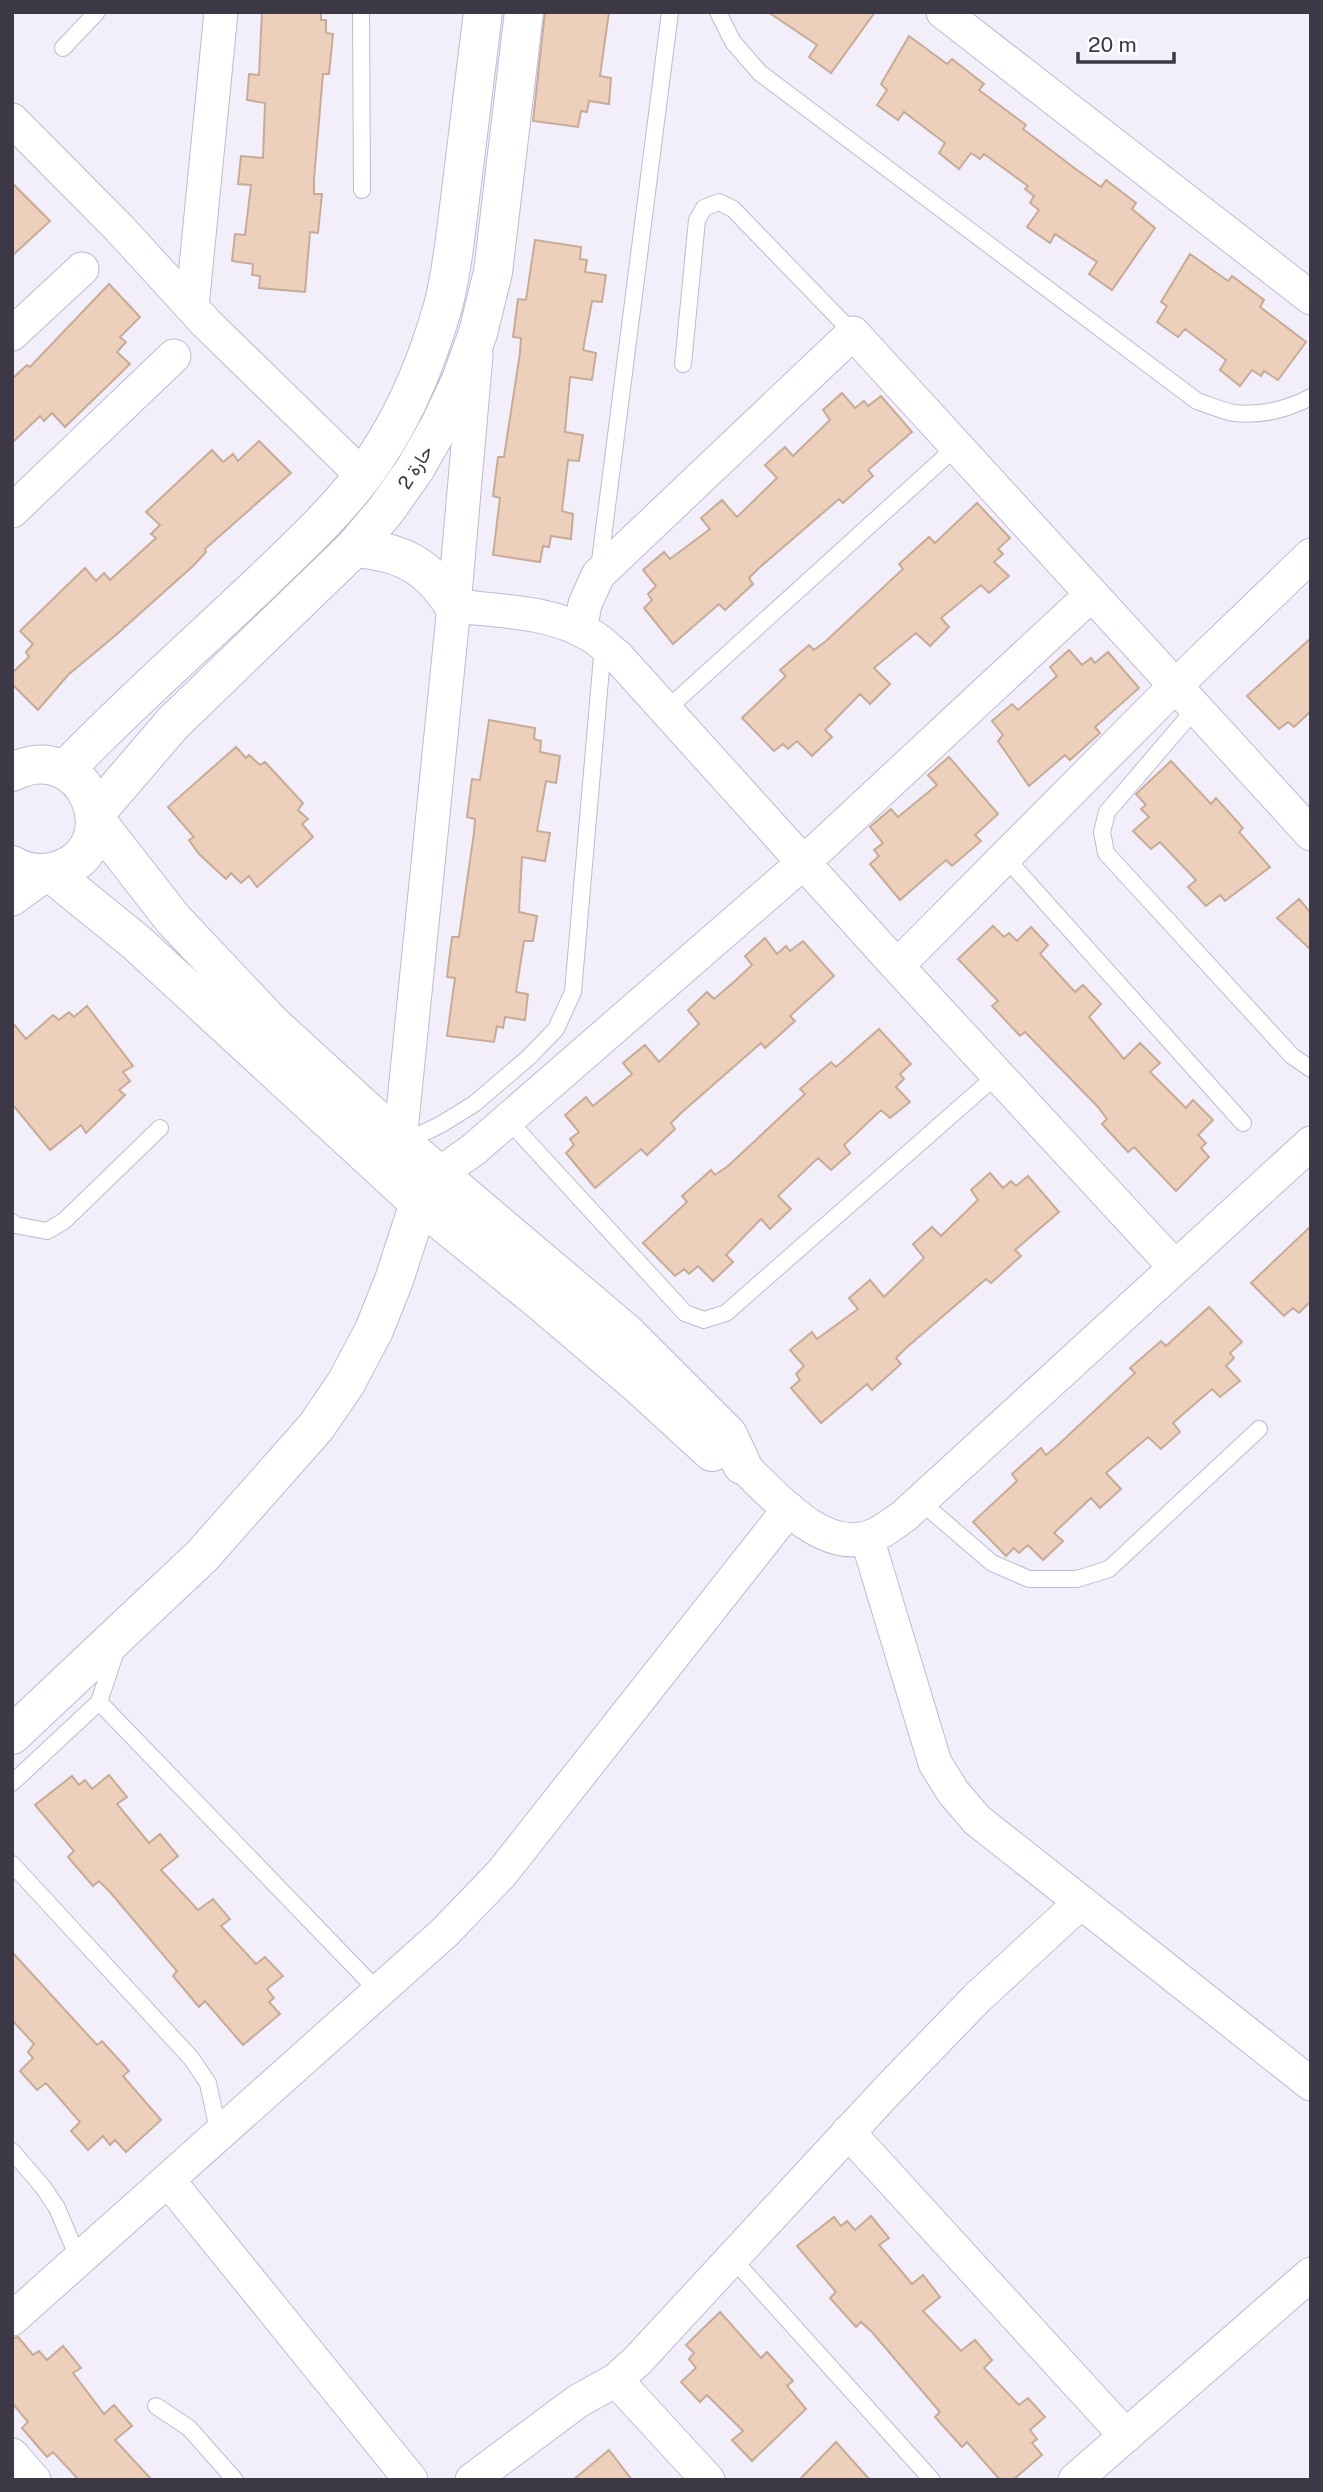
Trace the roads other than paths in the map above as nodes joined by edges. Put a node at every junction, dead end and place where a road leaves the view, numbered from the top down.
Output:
1 (97, 12) edge
2 (221, 12) edge
3 (361, 12) edge
4 (483, 12) edge
5 (524, 12) edge
6 (670, 12) edge
7 (718, 12) edge
8 (943, 12) edge
9 (63, 48) dead end
10 (12, 120) edge
11 (362, 190) dead end
12 (82, 270) dead end
13 (1311, 298) edge
14 (192, 307) junction
15 (478, 333) junction
16 (853, 333) junction
17 (12, 334) edge
18 (174, 356) dead end
19 (683, 364) dead end
20 (1311, 397) edge
21 (956, 447) junction
22 (363, 476) junction
23 (12, 511) edge
24 (354, 548) junction
25 (1311, 555) edge
26 (598, 575) junction
27 (1091, 595) junction
28 (454, 606) junction
29 (591, 637) junction
30 (1185, 698) junction
31 (666, 710) junction
32 (12, 740) edge
33 (58, 768) junction
34 (12, 772) edge
35 (95, 817) junction
36 (1311, 834) edge
37 (1005, 858) junction
38 (803, 863) junction
39 (37, 870) edge
40 (12, 900) edge
41 (897, 967) junction
42 (1311, 1069) edge
43 (997, 1075) junction
44 (508, 1120) junction
45 (1243, 1123) dead end
46 (160, 1128) dead end
47 (401, 1142) junction
48 (1311, 1143) edge
49 (429, 1189) junction
50 (12, 1222) edge
51 (1175, 1267) junction
52 (1259, 1429) dead end
53 (743, 1465) joint
54 (920, 1501) junction
55 (789, 1510) junction
56 (867, 1538) junction
57 (121, 1633) junction
58 (99, 1702) junction
59 (12, 1735) edge
60 (12, 1783) edge
61 (12, 1864) edge
62 (1080, 1903) junction
63 (379, 1992) junction
64 (1311, 2084) edge
65 (848, 2132) junction
66 (219, 2135) junction
67 (12, 2151) edge
68 (168, 2180) junction
69 (732, 2258) junction
70 (79, 2260) junction
71 (1311, 2274) edge
72 (12, 2319) edge
73 (616, 2379) junction
74 (156, 2406) dead end
75 (1126, 2436) junction
76 (12, 2455) edge
77 (485, 2476) edge
78 (34, 2480) edge
79 (235, 2480) edge
80 (411, 2480) edge
81 (708, 2480) edge
82 (932, 2480) edge
83 (1075, 2480) edge

1 - 9 lane
2 - 14 street
3 - 11 lane
4 - 22 street, حارة 2
5 - 15 street, حارة 2
6 - 26 lane
7 - 20 lane
8 - 13 street
10 - 14 street
12 - 17 street
14 - 22 street
15 - 24 street, حارة 2
15 - 28 street
16 - 19 lane
16 - 21 street
16 - 26 street
18 - 23 street
21 - 27 street
21 - 31 lane
22 - 33 street, حارة 2
24 - 28 street
24 - 35 street, حارة 2
25 - 30 street
26 - 29 street
27 - 30 street
27 - 38 street
28 - 29 street
28 - 47 street
29 - 31 street
29 - 47 lane
30 - 36 street
30 - 37 street
30 - 42 lane
31 - 38 street
32 - 33 street
33 - 34 street
33 - 35 street
35 - 39 street
35 - 47 street
37 - 41 street
37 - 45 lane
38 - 41 street
38 - 44 street
39 - 40 street
39 - 49 street
41 - 43 street
43 - 44 lane
43 - 51 street
44 - 49 street
46 - 50 lane
47 - 49 street
48 - 51 street
49 - 53 street
49 - 57 street
51 - 54 street
52 - 54 lane
53 - 55 street
54 - 56 street
55 - 56 street
55 - 63 street
56 - 62 street
57 - 58 lane
57 - 59 street
58 - 60 lane
58 - 63 lane
61 - 66 lane
62 - 64 street
62 - 65 street
63 - 66 street
65 - 69 street
65 - 75 street
66 - 68 street
67 - 70 lane
68 - 70 street
68 - 80 street
69 - 73 street
69 - 82 lane
70 - 72 street
71 - 75 street
73 - 77 street
73 - 81 street
74 - 79 lane
75 - 83 street
76 - 78 street

